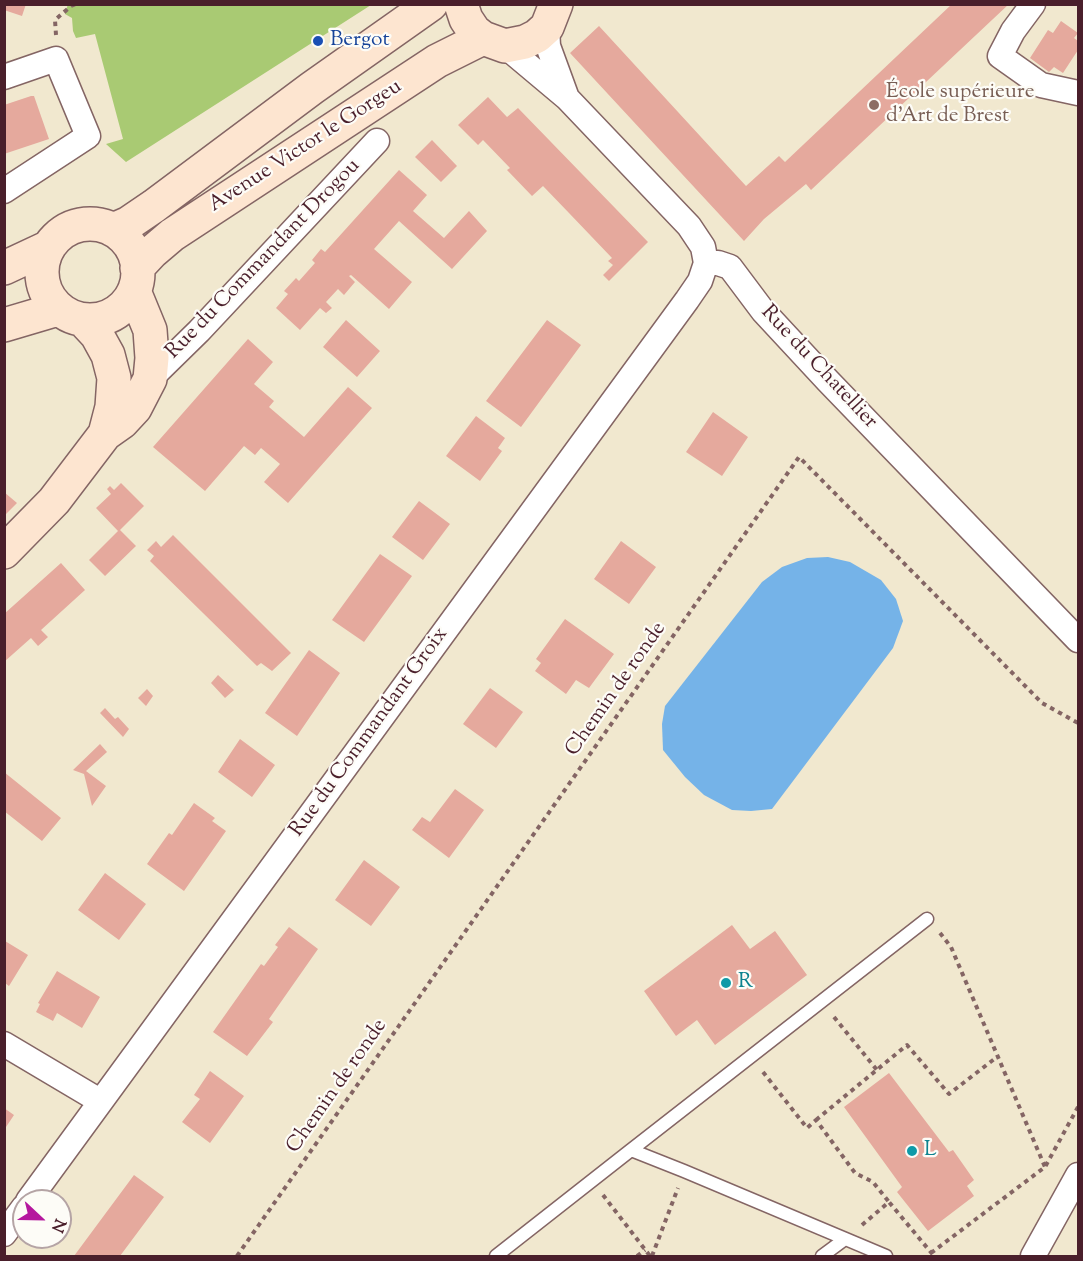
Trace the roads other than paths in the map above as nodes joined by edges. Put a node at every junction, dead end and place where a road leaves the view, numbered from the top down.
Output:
1 (431, 4) edge
2 (461, 4) edge
3 (1033, 4) edge
4 (551, 16) edge
5 (494, 42) junction
6 (4, 77) edge
7 (1078, 93) edge
8 (567, 98) junction
9 (377, 141) dead end
10 (4, 191) edge
11 (113, 230) junction
12 (49, 247) junction
13 (706, 263) junction
14 (4, 268) edge
15 (136, 279) junction
16 (70, 314) junction
17 (4, 325) edge
18 (150, 379) junction
19 (105, 434) junction
20 (4, 552) edge
21 (1078, 640) edge
22 (927, 919) road end
23 (4, 1044) edge
24 (100, 1101) junction
25 (631, 1150) junction
26 (1078, 1175) edge
27 (37, 1189) edge
28 (845, 1239) junction
29 (496, 1257) edge
30 (822, 1257) edge
31 (886, 1257) edge
32 (1033, 1257) edge

1 - 11 main road, Avenue Victor le Gorgeu
2 - 5 main road
3 - 7 street
4 - 5 main road, Avenue Victor le Gorgeu
4 - 8 street
5 - 8 street
5 - 15 main road, Avenue Victor le Gorgeu
6 - 10 street
8 - 13 street
9 - 18 street, Rue du Commandant Drogou
11 - 12 main road
11 - 15 main road
12 - 14 main road
12 - 16 main road
13 - 21 street, Rue du Chatellier
13 - 24 street, Rue du Commandant Groix
15 - 16 main road
15 - 18 main road
16 - 17 main road
16 - 19 main road
18 - 19 main road
19 - 20 main road
22 - 25 lane
23 - 24 street
24 - 27 street, Rue du Commandant Groix
25 - 28 lane
25 - 29 lane
26 - 32 street
28 - 30 lane
28 - 31 lane

